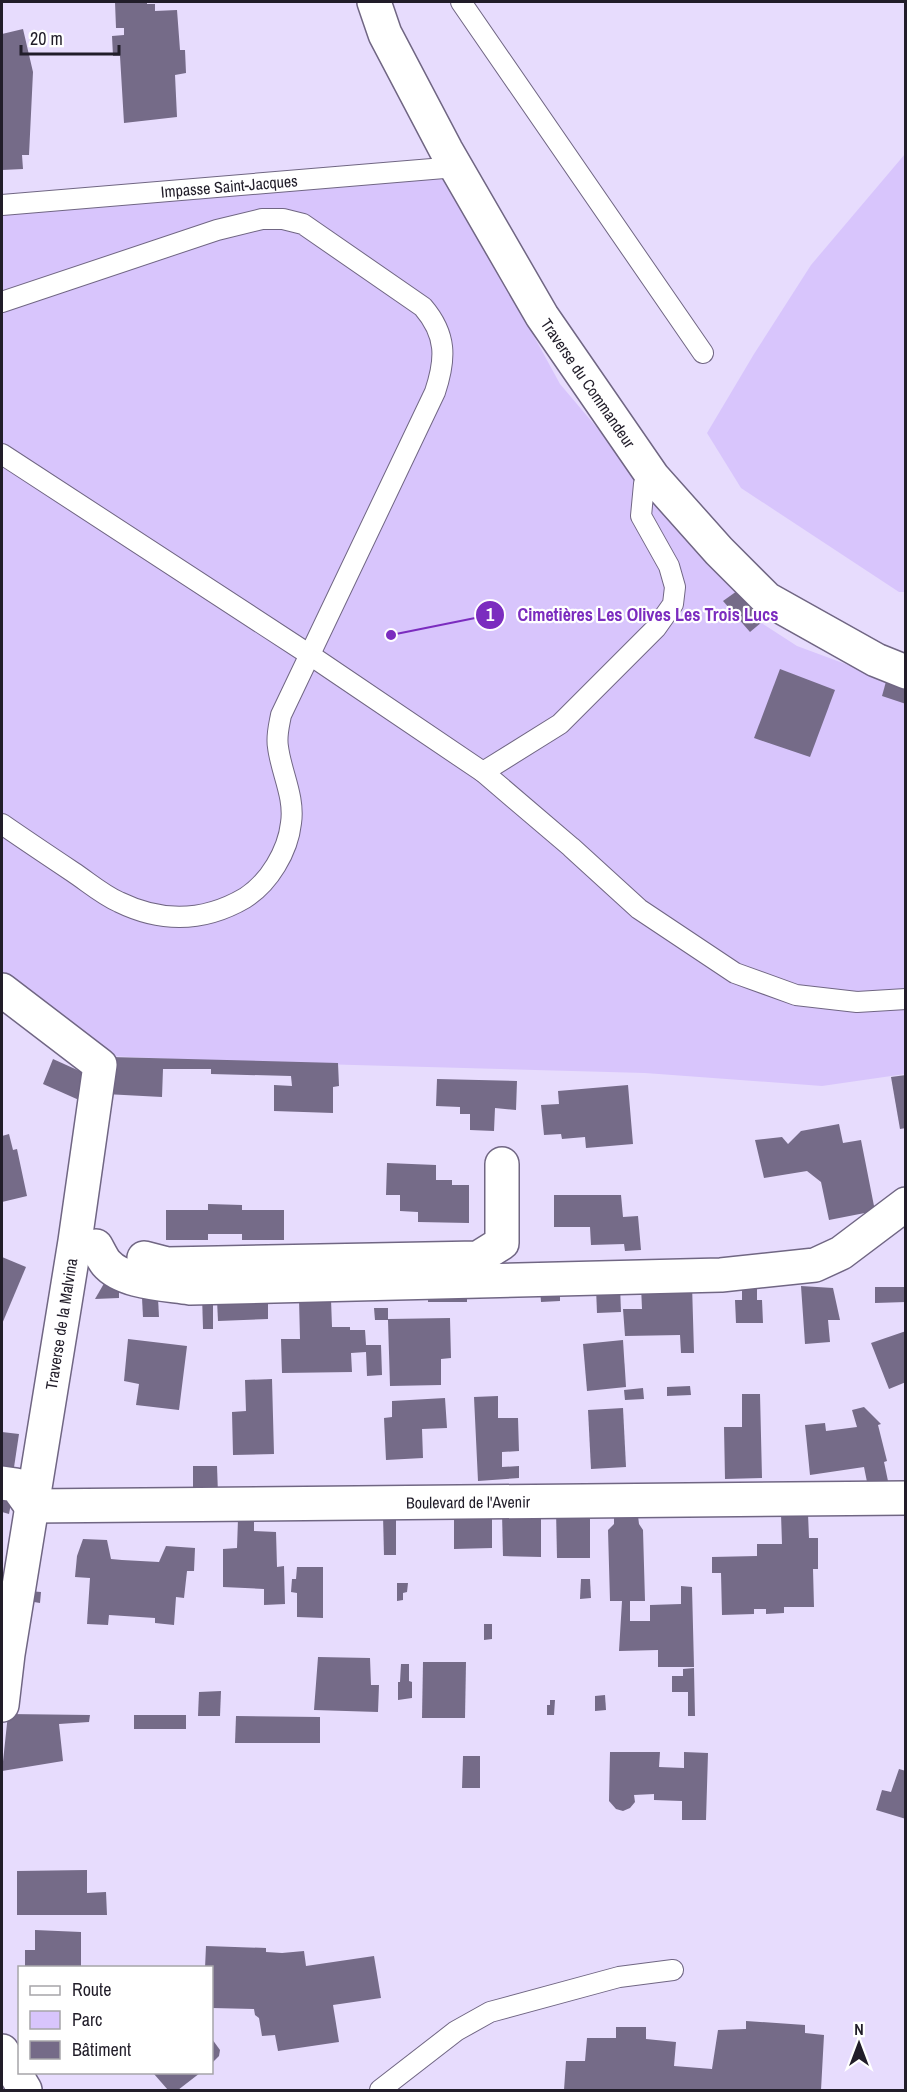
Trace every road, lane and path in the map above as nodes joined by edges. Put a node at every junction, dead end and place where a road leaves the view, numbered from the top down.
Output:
1 (374, 2) edge
2 (461, 2) edge
3 (456, 167) junction
4 (2, 205) edge
5 (2, 302) edge
6 (703, 353) dead end
7 (2, 454) edge
8 (653, 477) junction
9 (310, 655) junction
10 (906, 672) edge
11 (483, 772) junction
12 (2, 824) edge
13 (2, 990) edge
14 (906, 999) edge
15 (502, 1164) dead end
16 (906, 1204) edge
17 (86, 1244) junction
18 (2, 1484) edge
19 (906, 1498) edge
20 (31, 1506) junction
21 (2, 1705) edge
22 (673, 1970) dead end
23 (2, 2051) edge
24 (25, 2091) edge
25 (380, 2091) edge

1 - 3 street, Traverse du Commandeur
2 - 6 lane
3 - 4 lane, Impasse Saint-Jacques
3 - 8 street, Traverse du Commandeur
5 - 9 lane
7 - 9 lane
8 - 10 street, Traverse du Commandeur
8 - 11 lane
9 - 11 lane
9 - 12 lane
11 - 14 lane
13 - 17 street, Traverse de la Malvina
15 - 17 street
16 - 17 street
17 - 20 street, Traverse de la Malvina
18 - 20 street
19 - 20 street, Boulevard de l'Avenir
20 - 21 street, Traverse de la Malvina
22 - 25 lane
23 - 24 street

